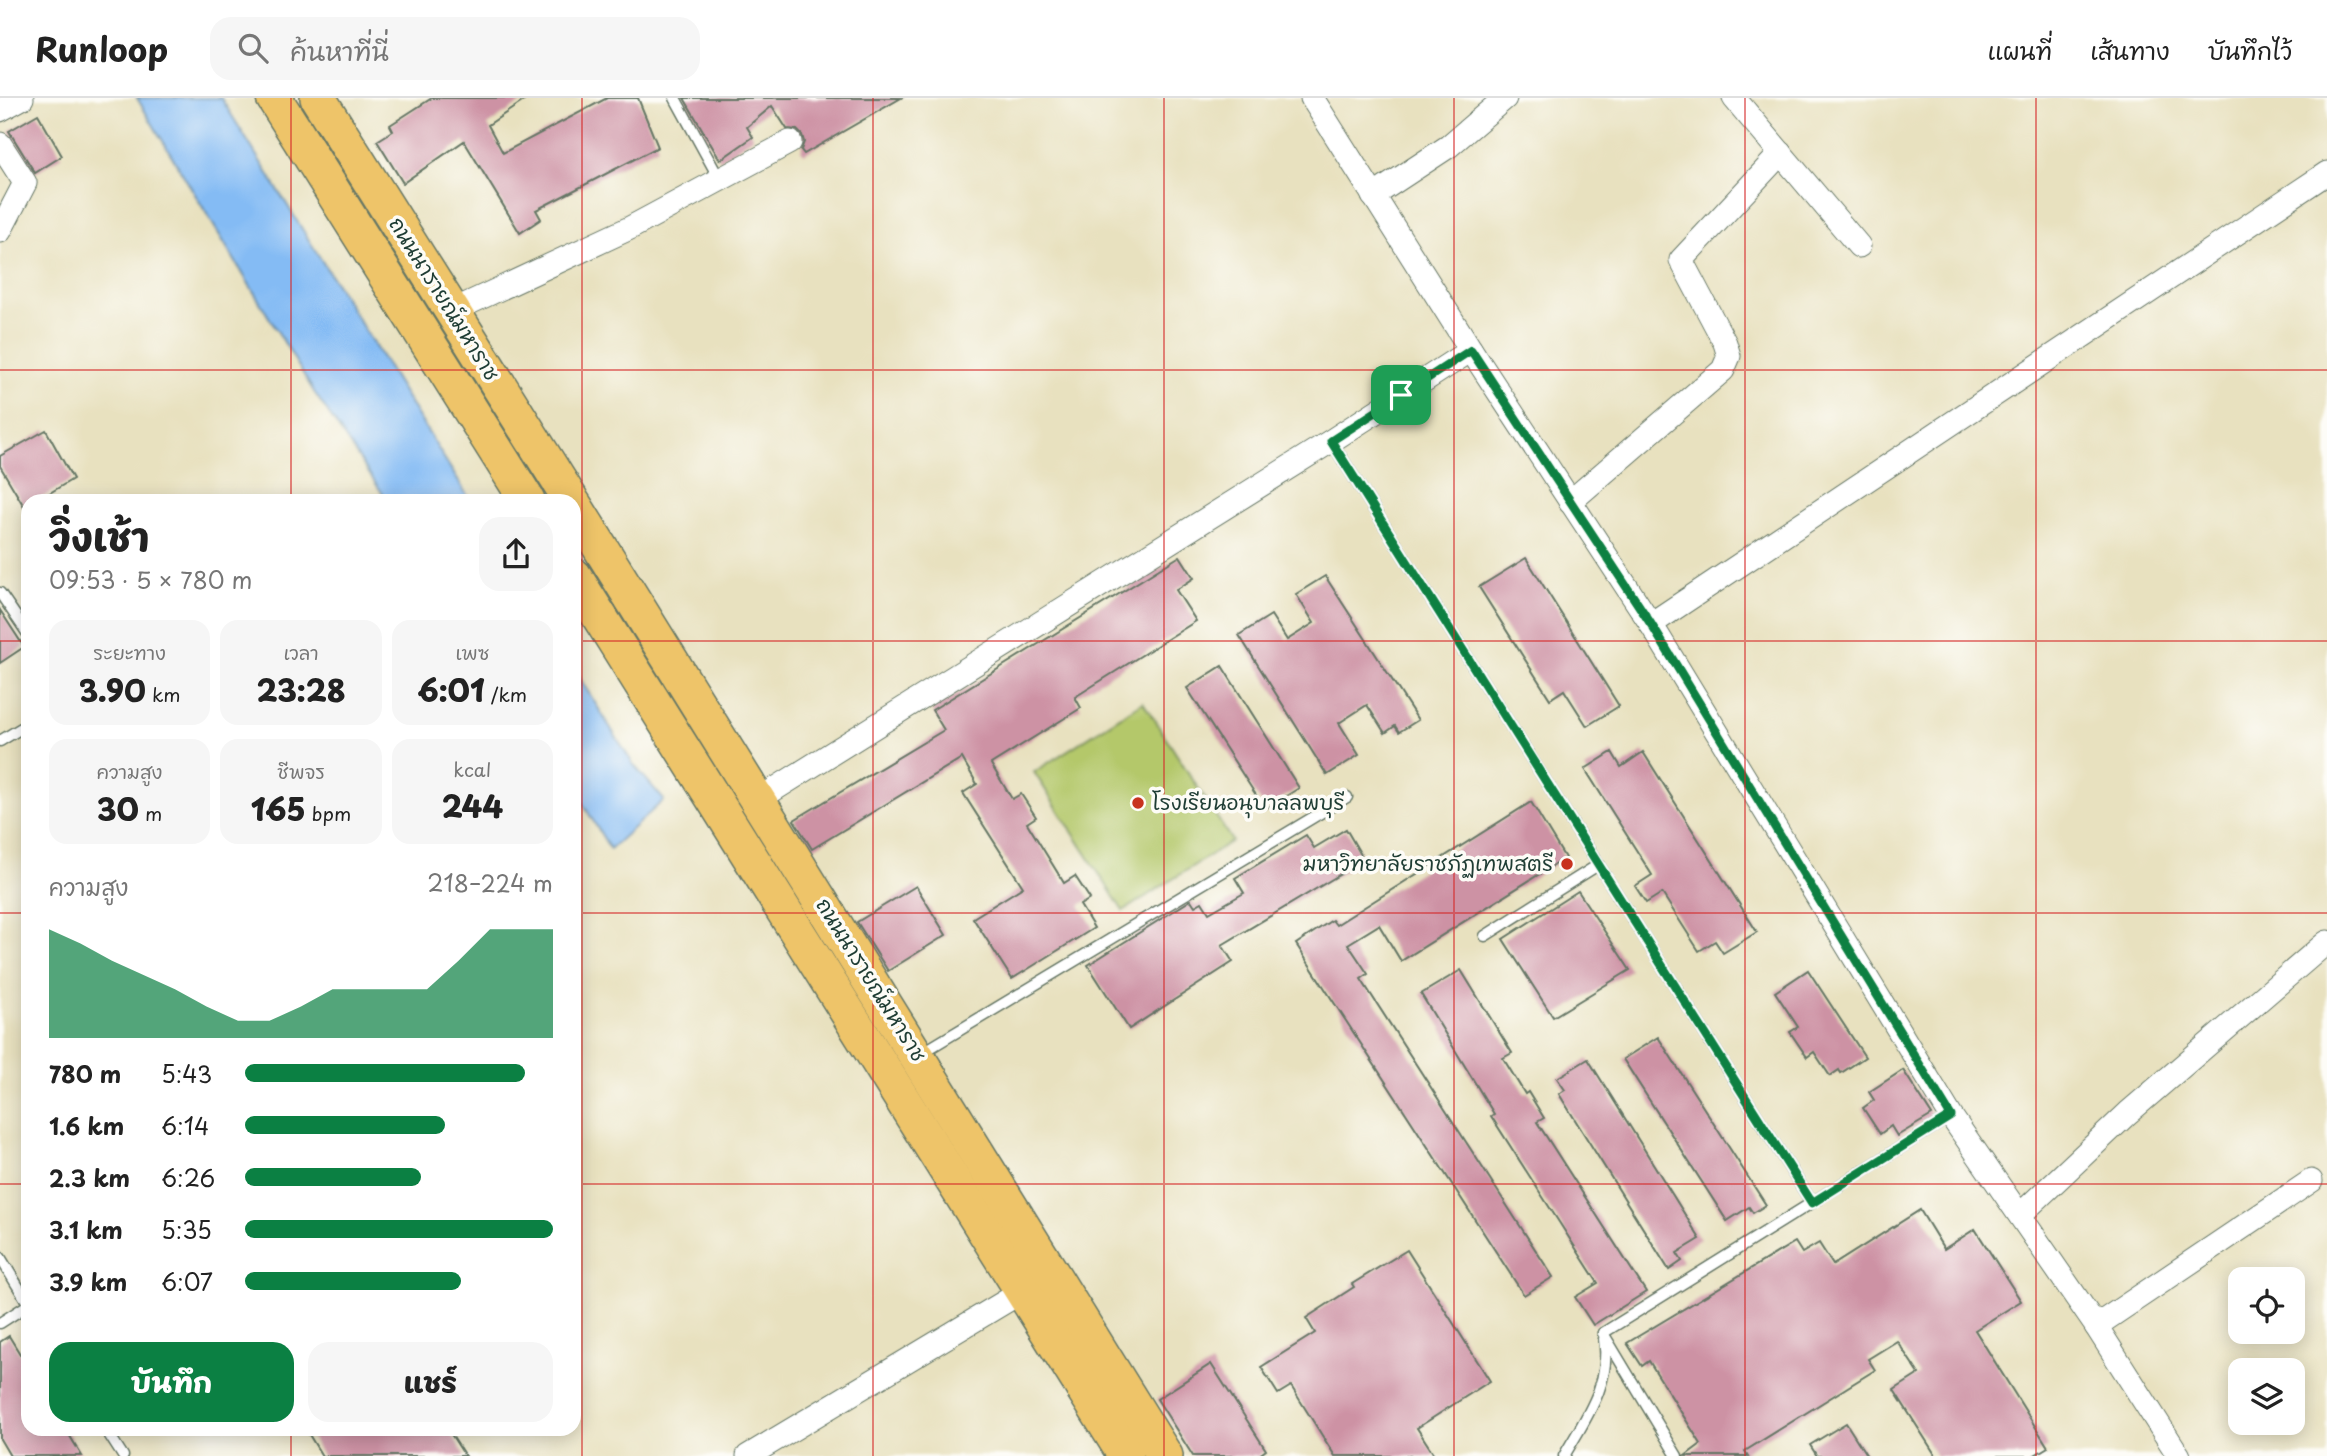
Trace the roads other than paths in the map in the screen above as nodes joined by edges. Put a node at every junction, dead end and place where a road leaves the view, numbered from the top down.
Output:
1 (22, 98) edge
2 (274, 98) edge
3 (318, 98) edge
4 (675, 98) edge
5 (1312, 98) edge
6 (1505, 98) edge
7 (1734, 98) edge
8 (0, 110) edge
9 (790, 142) dead end
10 (0, 144) edge
11 (1781, 153) junction
12 (2327, 173) edge
13 (720, 180) junction
14 (1373, 196) junction
15 (0, 232) edge
16 (1859, 246) dead end
17 (452, 311) junction
18 (1471, 350) junction
19 (1331, 441) junction
20 (523, 494) edge
21 (567, 494) edge
22 (1570, 502) junction
23 (581, 516) edge
24 (581, 587) edge
25 (0, 593) edge
26 (21, 624) edge
27 (1651, 624) junction
28 (21, 728) edge
29 (0, 741) edge
30 (1347, 797) dead end
31 (759, 799) junction
32 (1598, 865) junction
33 (1485, 936) dead end
34 (2327, 942) edge
35 (917, 1055) junction
36 (1951, 1116) junction
37 (2311, 1181) dead end
38 (1812, 1203) junction
39 (2021, 1215) junction
40 (0, 1257) edge
41 (1023, 1291) junction
42 (21, 1292) edge
43 (21, 1309) edge
44 (0, 1323) edge
45 (2096, 1326) junction
46 (1603, 1333) junction
47 (110, 1436) edge
48 (123, 1456) edge
49 (748, 1456) edge
50 (1126, 1456) edge
51 (1165, 1456) edge
52 (1564, 1456) edge
53 (1677, 1456) edge
54 (2179, 1456) edge

1 - 8 street
2 - 20 main road, ถนนนารายณ์มหาราช
3 - 17 main road, ถนนนารายณ์มหาราช
4 - 13 lane
5 - 14 street
6 - 14 street
7 - 11 street
9 - 13 street
10 - 15 street
11 - 16 street
11 - 22 street
12 - 27 street
13 - 17 street
14 - 18 street
17 - 21 main road, ถนนนารายณ์มหาราช
18 - 19 street
18 - 22 street
19 - 31 street
19 - 32 lane
22 - 27 street
23 - 31 main road, ถนนนารายณ์มหาราช
24 - 41 main road, ถนนนารายณ์มหาราช
25 - 26 lane
27 - 36 street
28 - 29 lane
30 - 35 lane
31 - 35 main road, ถนนนารายณ์มหาราช
32 - 33 lane
32 - 38 lane
34 - 39 street
35 - 51 main road, ถนนนารายณ์มหาราช
36 - 38 lane
36 - 39 street
37 - 45 street
38 - 46 lane
39 - 45 street
40 - 42 lane
41 - 49 street
41 - 50 main road, ถนนนารายณ์มหาราช
43 - 44 lane
45 - 54 street
46 - 52 lane
46 - 53 lane
47 - 48 lane

